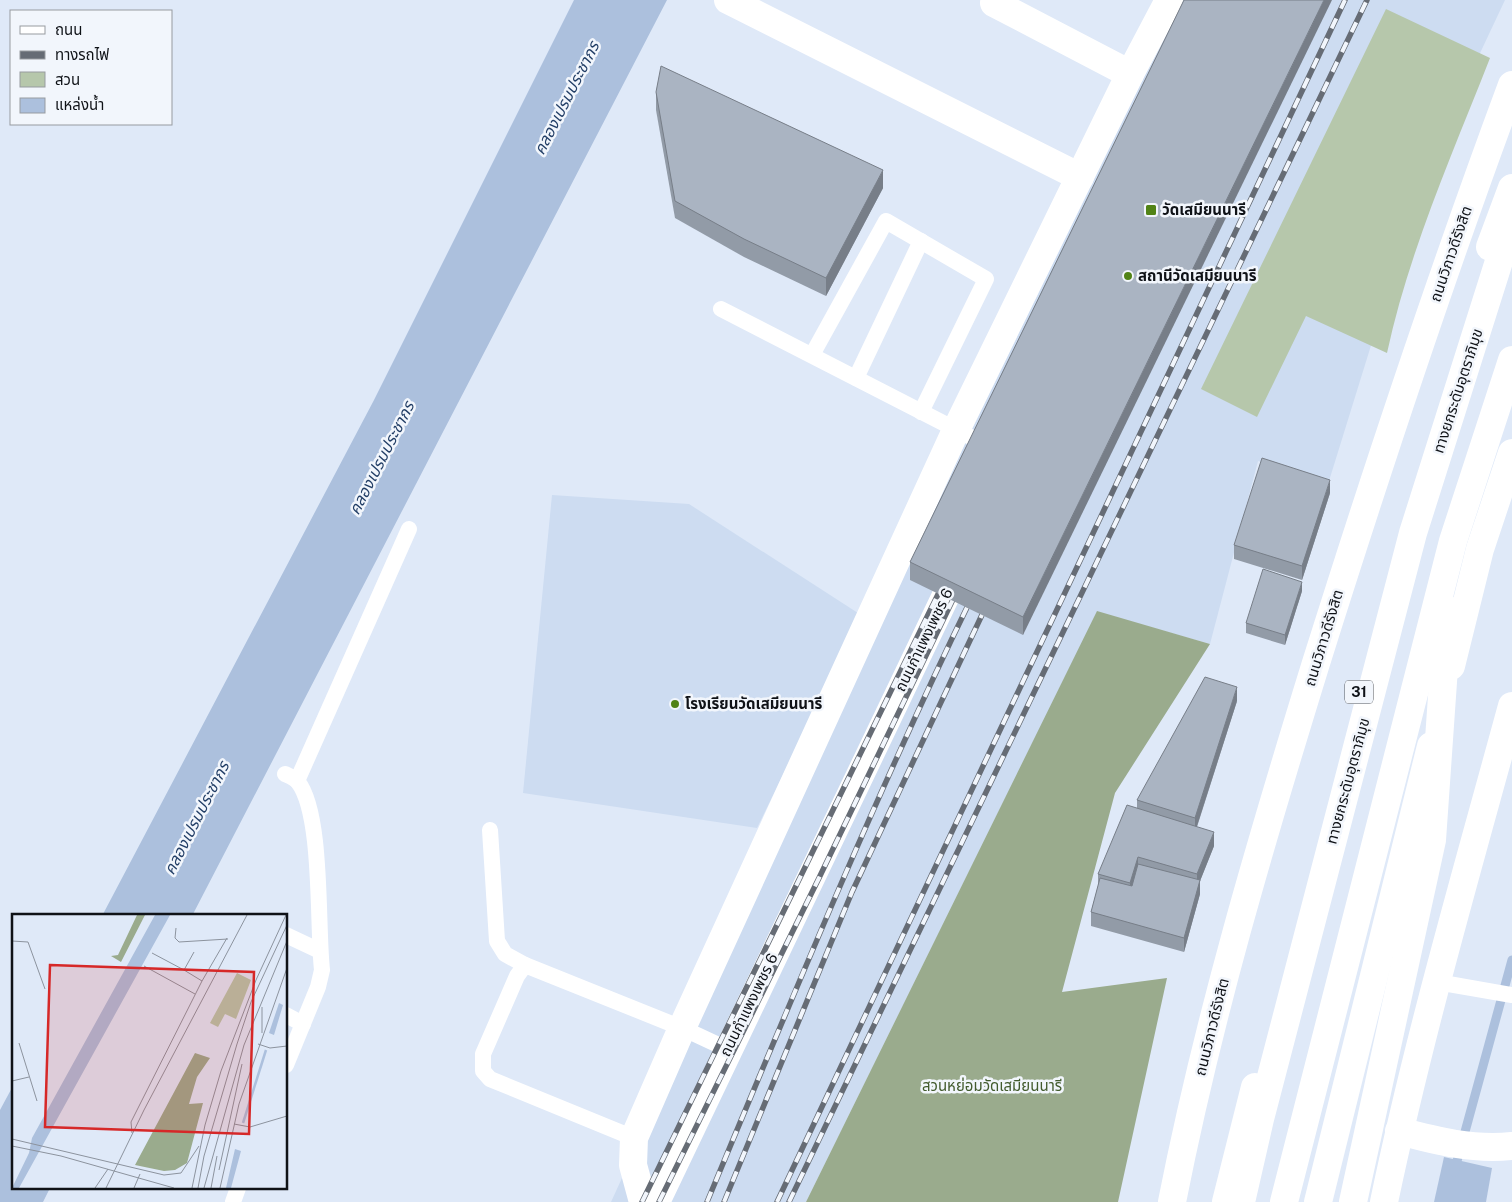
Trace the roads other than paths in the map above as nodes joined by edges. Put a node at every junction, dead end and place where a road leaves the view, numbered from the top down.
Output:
1 (728, 0) edge
2 (1169, 0) edge
3 (993, 1) edge
4 (1130, 74) junction
5 (1512, 85) edge
6 (1080, 177) junction
7 (1512, 188) edge
8 (1512, 220) edge
9 (922, 241) junction
10 (722, 309) dead end
11 (812, 355) junction
12 (1512, 360) edge
13 (856, 378) junction
14 (921, 412) junction
15 (956, 430) junction
16 (1512, 453) edge
17 (1004, 454) edge
18 (408, 529) dead end
19 (974, 538) edge
20 (1453, 541) junction
21 (1512, 706) edge
22 (490, 830) dead end
23 (288, 936) edge
24 (320, 951) junction
25 (525, 965) junction
26 (1437, 982) junction
27 (1512, 995) edge
28 (288, 1016) edge
29 (303, 1024) junction
30 (682, 1028) junction
31 (728, 1049) junction
32 (288, 1060) edge
33 (1399, 1132) junction
34 (634, 1138) junction
35 (1512, 1146) edge
36 (237, 1190) edge
37 (233, 1202) edge
38 (642, 1202) edge
39 (656, 1202) edge
40 (1172, 1202) edge
41 (1226, 1202) edge
42 (1241, 1202) edge
43 (1284, 1202) edge
44 (1318, 1202) edge
45 (1353, 1202) edge
46 (1384, 1202) edge

1 - 6 main road
2 - 4 main road
3 - 4 main road
4 - 6 main road
5 - 40 main road, ถนนวิภาวดีรังสิต
6 - 15 main road
7 - 41 main road, 31
8 - 42 main road, ทางยกระดับอุตราภิมุข / 31
9 - 11 lane
9 - 13 lane
9 - 14 lane
10 - 11 lane
11 - 13 lane
12 - 20 main road
13 - 14 lane
14 - 15 lane
15 - 17 lane
15 - 30 main road
16 - 44 main road
18 - 24 lane
19 - 31 main road, ถนนกำแพงเพชร 6
20 - 43 main road
20 - 45 main road
21 - 26 main road
22 - 25 lane
23 - 24 lane
24 - 29 lane
25 - 30 lane
25 - 34 lane
26 - 27 lane
26 - 33 main road
28 - 29 lane
29 - 32 lane
30 - 31 lane
30 - 34 main road
31 - 39 main road, ถนนกำแพงเพชร 6
33 - 35 main road
33 - 46 main road
34 - 38 main road
36 - 37 lane

